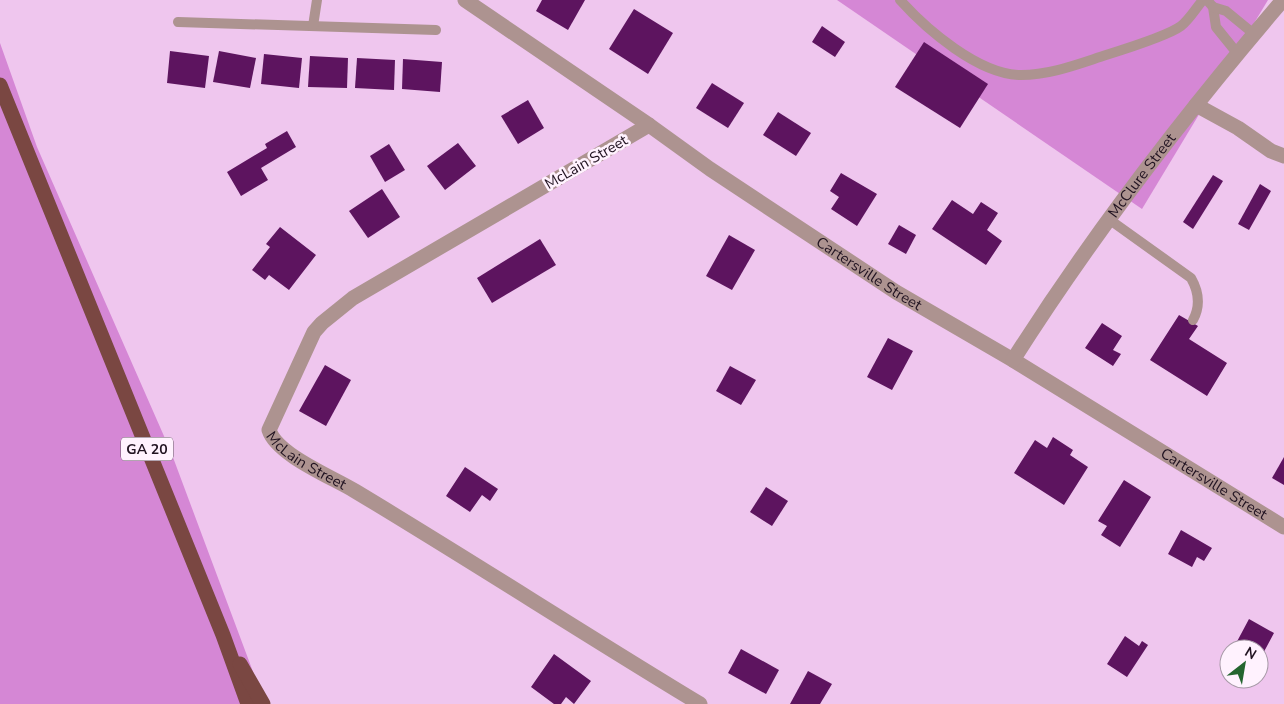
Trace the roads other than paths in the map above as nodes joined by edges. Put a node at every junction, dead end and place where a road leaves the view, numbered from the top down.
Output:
1 (317, 0) edge
2 (465, 0) edge
3 (900, 0) edge
4 (1203, 0) edge
5 (1283, 0) edge
6 (1210, 4) edge
7 (178, 22) dead end
8 (313, 26) junction
9 (436, 30) dead end
10 (1254, 34) junction
11 (1237, 53) junction
12 (0, 85) edge
13 (1196, 106) junction
14 (649, 125) junction
15 (1284, 156) edge
16 (1110, 220) junction
17 (1193, 320) dead end
18 (1013, 360) junction
19 (1284, 528) edge
20 (223, 634) junction
21 (248, 704) edge
22 (263, 704) edge
23 (700, 704) edge

1 - 8 lane
2 - 14 street, Cartersville Street
3 - 4 lane
5 - 10 street, McClure Street
6 - 10 lane
6 - 11 lane
7 - 8 lane
8 - 9 lane
10 - 11 street, McClure Street
11 - 13 street, McClure Street
12 - 20 highway, GA 20
13 - 15 street
13 - 16 street, McClure Street
14 - 18 street, Cartersville Street
14 - 23 street, McLain Street
16 - 17 lane
16 - 18 street, McClure Street
18 - 19 street, Cartersville Street
20 - 21 highway, GA 20
20 - 22 highway, GA 20

